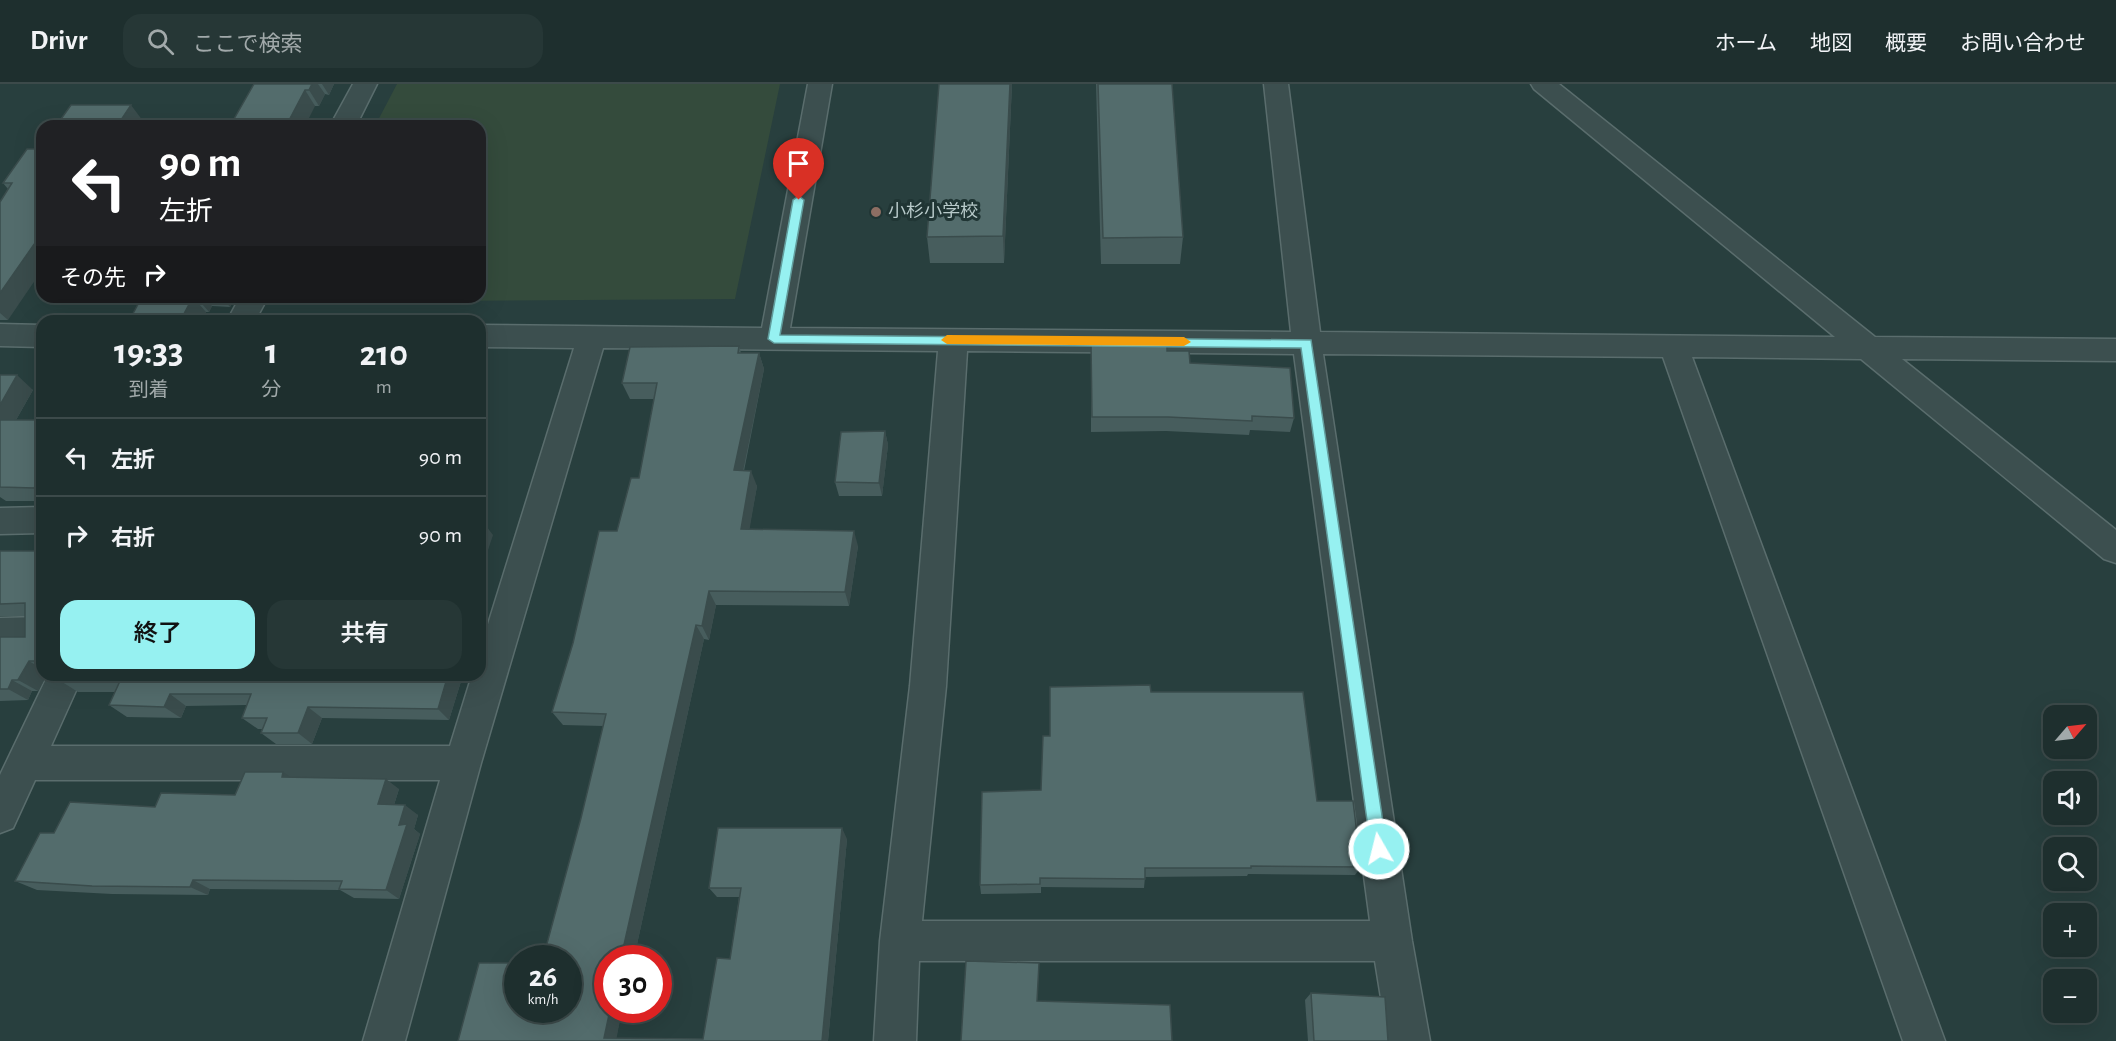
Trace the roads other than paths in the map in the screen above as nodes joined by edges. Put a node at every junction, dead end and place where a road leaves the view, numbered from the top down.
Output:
1 (365, 84) edge
2 (820, 84) edge
3 (1275, 84) edge
4 (1543, 84) edge
5 (346, 120) edge
6 (0, 335) edge
7 (36, 336) edge
8 (486, 336) edge
9 (592, 337) junction
10 (774, 339) junction
11 (954, 340) junction
12 (1307, 343) junction
13 (1674, 347) junction
14 (1864, 347) junction
15 (2116, 350) edge
16 (36, 520) edge
17 (0, 521) edge
18 (2116, 549) edge
19 (36, 632) edge
20 (0, 633) edge
21 (63, 681) edge
22 (27, 763) junction
23 (463, 763) junction
24 (0, 815) edge
25 (900, 941) junction
26 (1392, 941) junction
27 (384, 1041) edge
28 (895, 1041) edge
29 (1409, 1041) edge
30 (1924, 1041) edge

1 - 5 street
2 - 10 street
3 - 12 street
4 - 14 street
6 - 7 street
8 - 9 street
9 - 10 street
9 - 23 street
10 - 11 street
11 - 12 street
11 - 25 street
12 - 13 street
12 - 26 street
13 - 14 street
13 - 30 street
14 - 15 street
14 - 18 street
16 - 17 street
19 - 20 street
21 - 22 street
22 - 23 street
22 - 24 street
23 - 27 street
25 - 26 street
25 - 28 street
26 - 29 street

